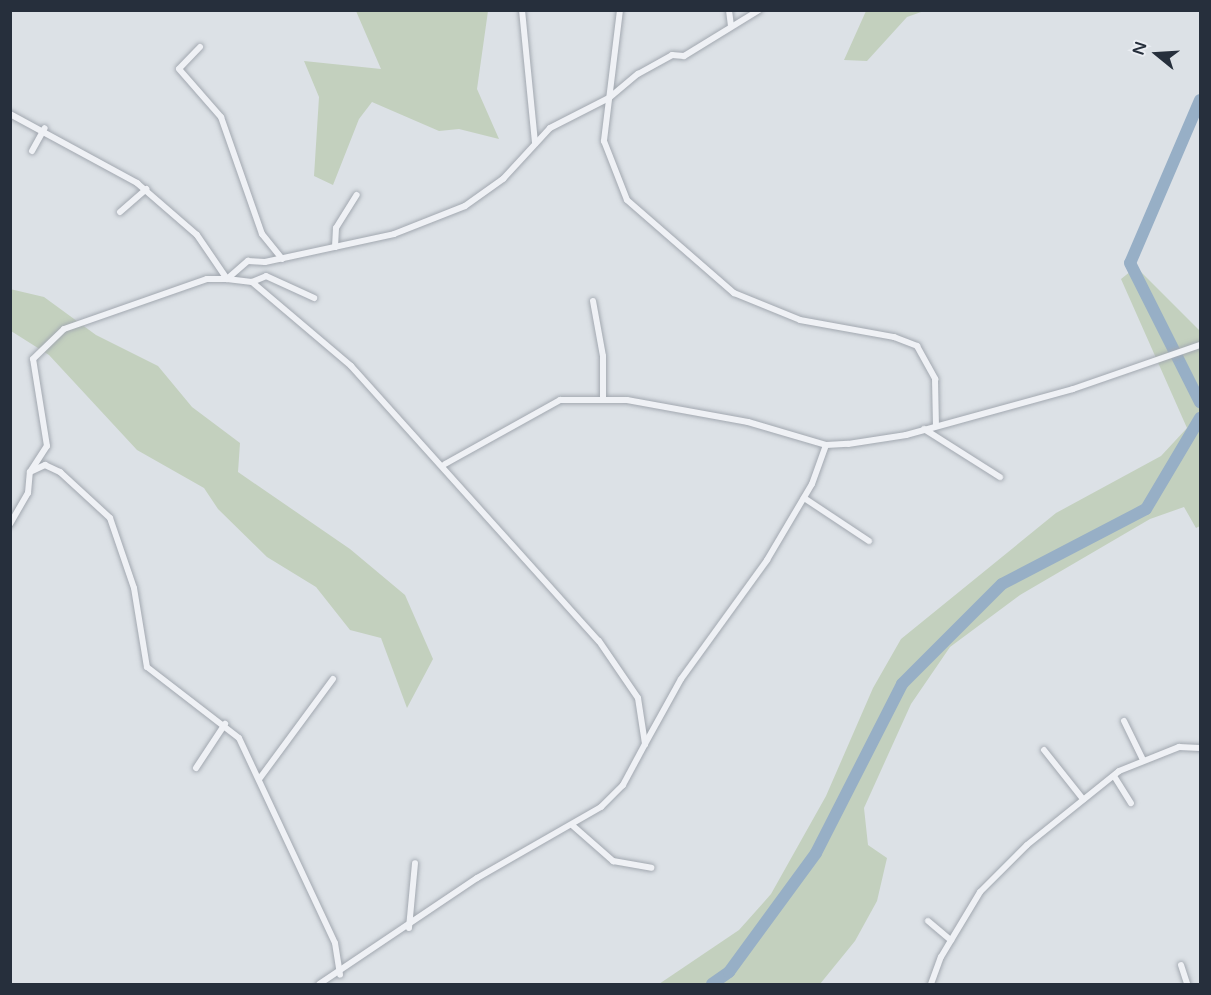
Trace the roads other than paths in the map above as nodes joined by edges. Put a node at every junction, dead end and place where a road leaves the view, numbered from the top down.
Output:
1 (522, 10) edge
2 (620, 10) edge
3 (729, 10) edge
4 (759, 10) edge
5 (731, 26) junction
6 (200, 46) dead end
7 (609, 98) junction
8 (10, 114) edge
9 (45, 128) junction
10 (535, 143) junction
11 (32, 151) dead end
12 (146, 189) junction
13 (357, 195) dead end
14 (120, 212) dead end
15 (335, 247) junction
16 (282, 259) junction
17 (227, 279) junction
18 (252, 282) junction
19 (314, 298) dead end
20 (593, 301) dead end
21 (1200, 345) edge
22 (603, 399) junction
23 (936, 425) junction
24 (924, 429) junction
25 (826, 446) junction
26 (445, 464) junction
27 (30, 472) junction
28 (1000, 477) dead end
29 (804, 498) junction
30 (10, 524) edge
31 (869, 541) dead end
32 (333, 679) dead end
33 (1124, 721) dead end
34 (225, 724) junction
35 (645, 744) junction
36 (1200, 748) edge
37 (1044, 750) dead end
38 (1143, 760) junction
39 (196, 768) dead end
40 (1114, 776) junction
41 (260, 778) junction
42 (1083, 799) junction
43 (1131, 803) dead end
44 (572, 825) junction
45 (415, 862) dead end
46 (651, 868) dead end
47 (928, 921) dead end
48 (409, 928) junction
49 (951, 940) junction
50 (1181, 965) dead end
51 (340, 975) junction
52 (319, 984) edge
53 (931, 984) edge
54 (1187, 984) edge

1 - 10 street
2 - 7 street
3 - 5 street
4 - 5 street
5 - 7 street
6 - 16 street
7 - 10 street
7 - 23 street
8 - 9 street
9 - 11 street
9 - 12 street
10 - 15 street
12 - 14 street
12 - 17 street
13 - 15 street
15 - 16 street
16 - 17 street
17 - 18 street
17 - 27 street
18 - 19 street
18 - 26 street
20 - 22 street
21 - 23 street
22 - 25 street
22 - 26 street
23 - 24 street
24 - 25 street
24 - 28 street
25 - 29 street
26 - 35 street
27 - 30 street
27 - 34 street
29 - 31 street
29 - 35 street
32 - 41 street
33 - 38 street
34 - 39 street
34 - 41 street
35 - 44 street
36 - 38 street
37 - 42 street
38 - 40 street
40 - 42 street
40 - 43 street
41 - 51 street
42 - 49 street
44 - 46 street
44 - 48 street
45 - 48 street
47 - 49 street
48 - 51 street
49 - 53 street
50 - 54 street
51 - 52 street

